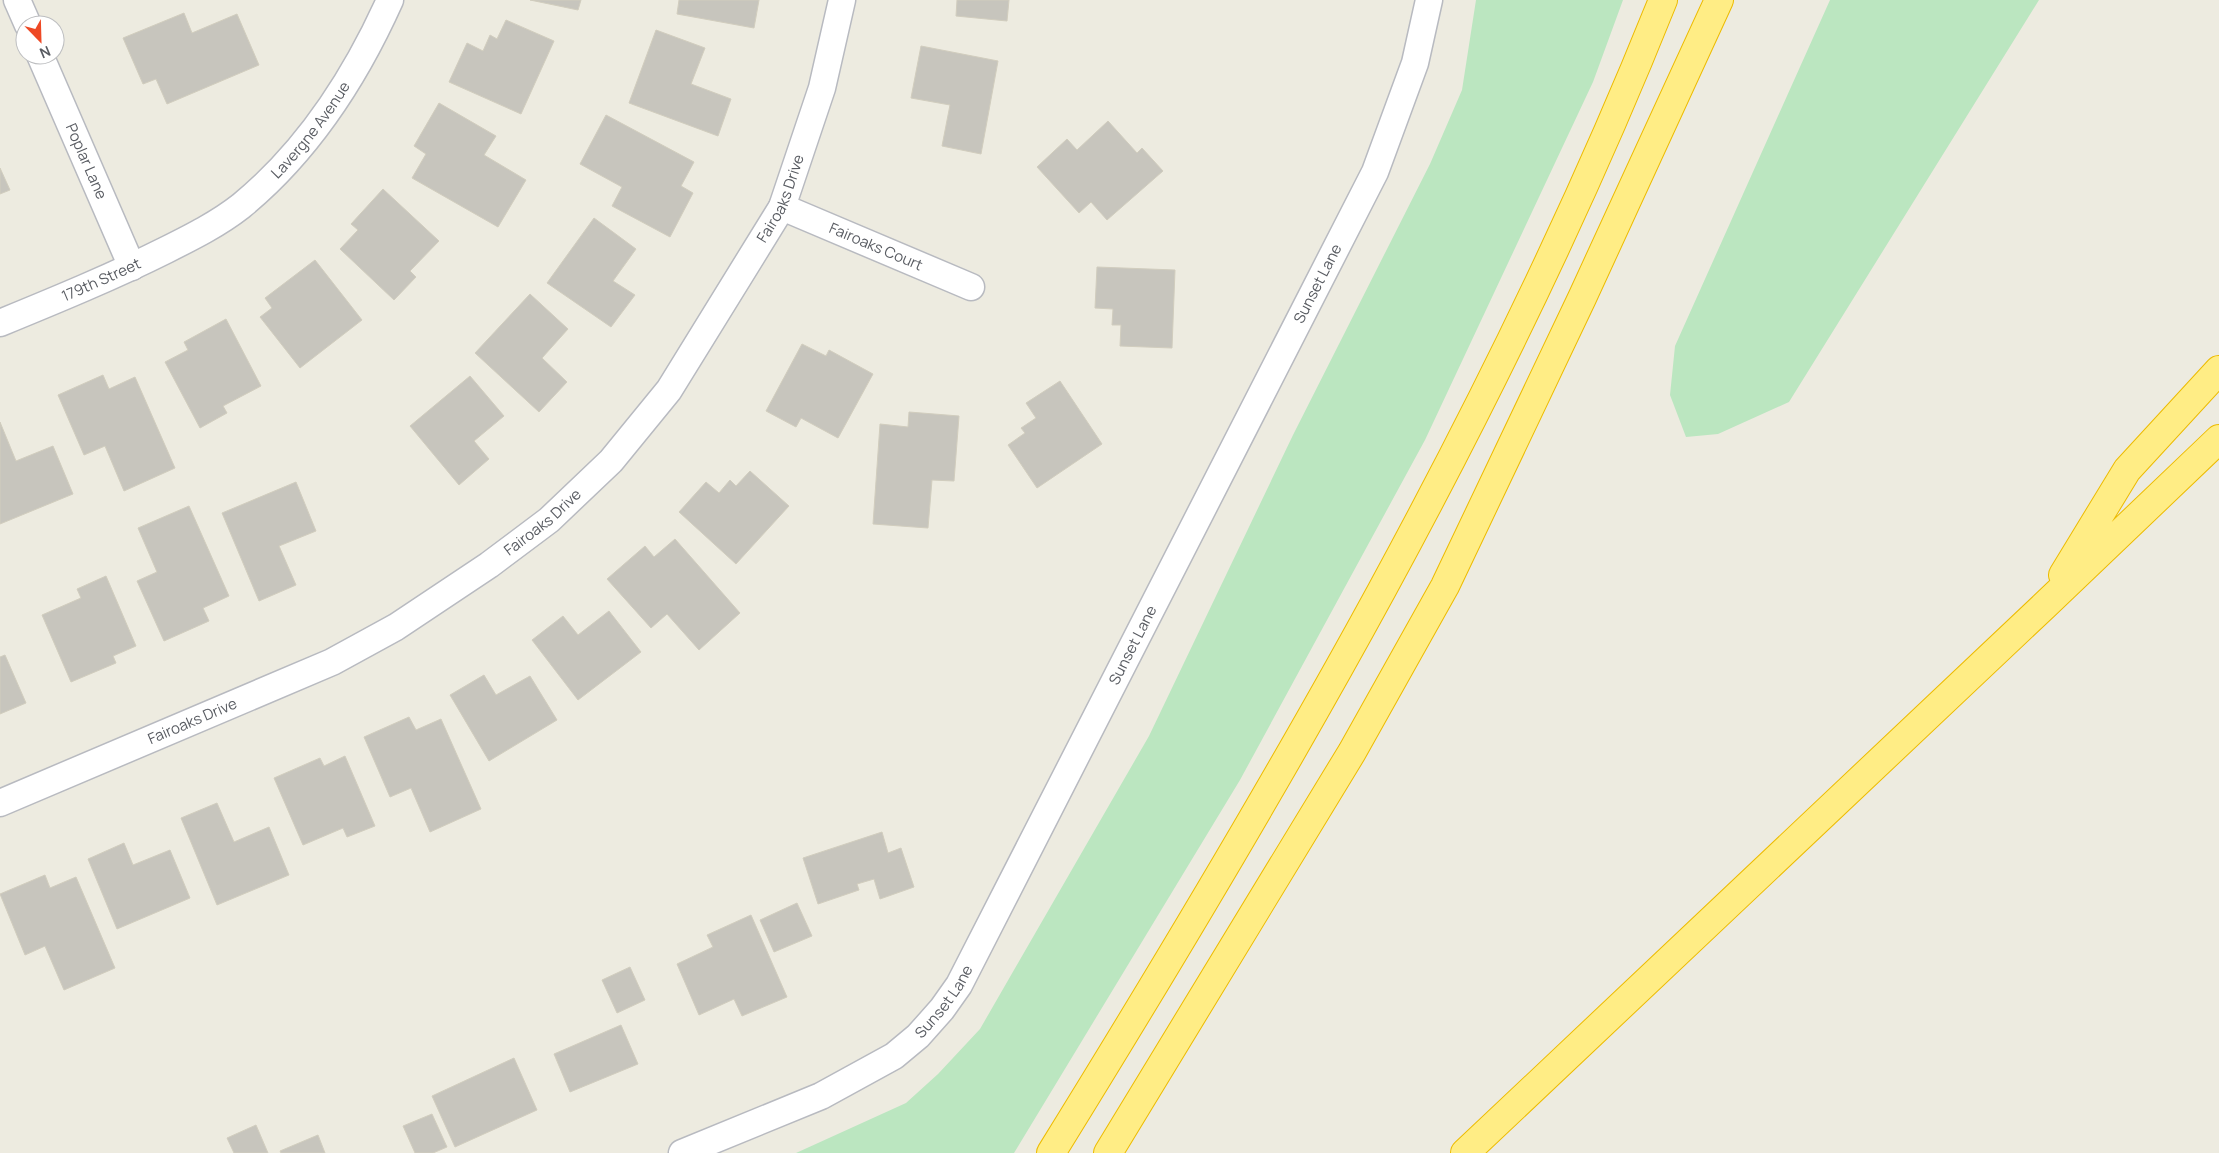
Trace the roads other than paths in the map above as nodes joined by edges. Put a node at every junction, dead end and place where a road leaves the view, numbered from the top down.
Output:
1 (17, 0) edge
2 (390, 0) edge
3 (842, 0) edge
4 (1429, 0) edge
5 (1663, 0) edge
6 (1720, 0) edge
7 (24, 15) edge
8 (44, 65) edge
9 (782, 207) junction
10 (200, 233) joint
11 (132, 267) junction
12 (971, 287) dead end
13 (0, 323) edge
14 (2219, 370) edge
15 (2219, 439) edge
16 (2044, 606) junction
17 (0, 803) edge
18 (682, 1153) edge
19 (1051, 1153) edge
20 (1108, 1153) edge
21 (1465, 1153) edge

1 - 7 street
2 - 10 street, Lavergne Avenue
3 - 9 street, Fairoaks Drive
4 - 18 street, Sunset Lane
5 - 19 highway
6 - 20 highway
8 - 11 street, Poplar Lane
9 - 12 street, Fairoaks Court
9 - 17 street, Fairoaks Drive
10 - 11 street, 179th Street
11 - 13 street, 179th Street
14 - 16 highway
15 - 16 highway
16 - 21 highway

